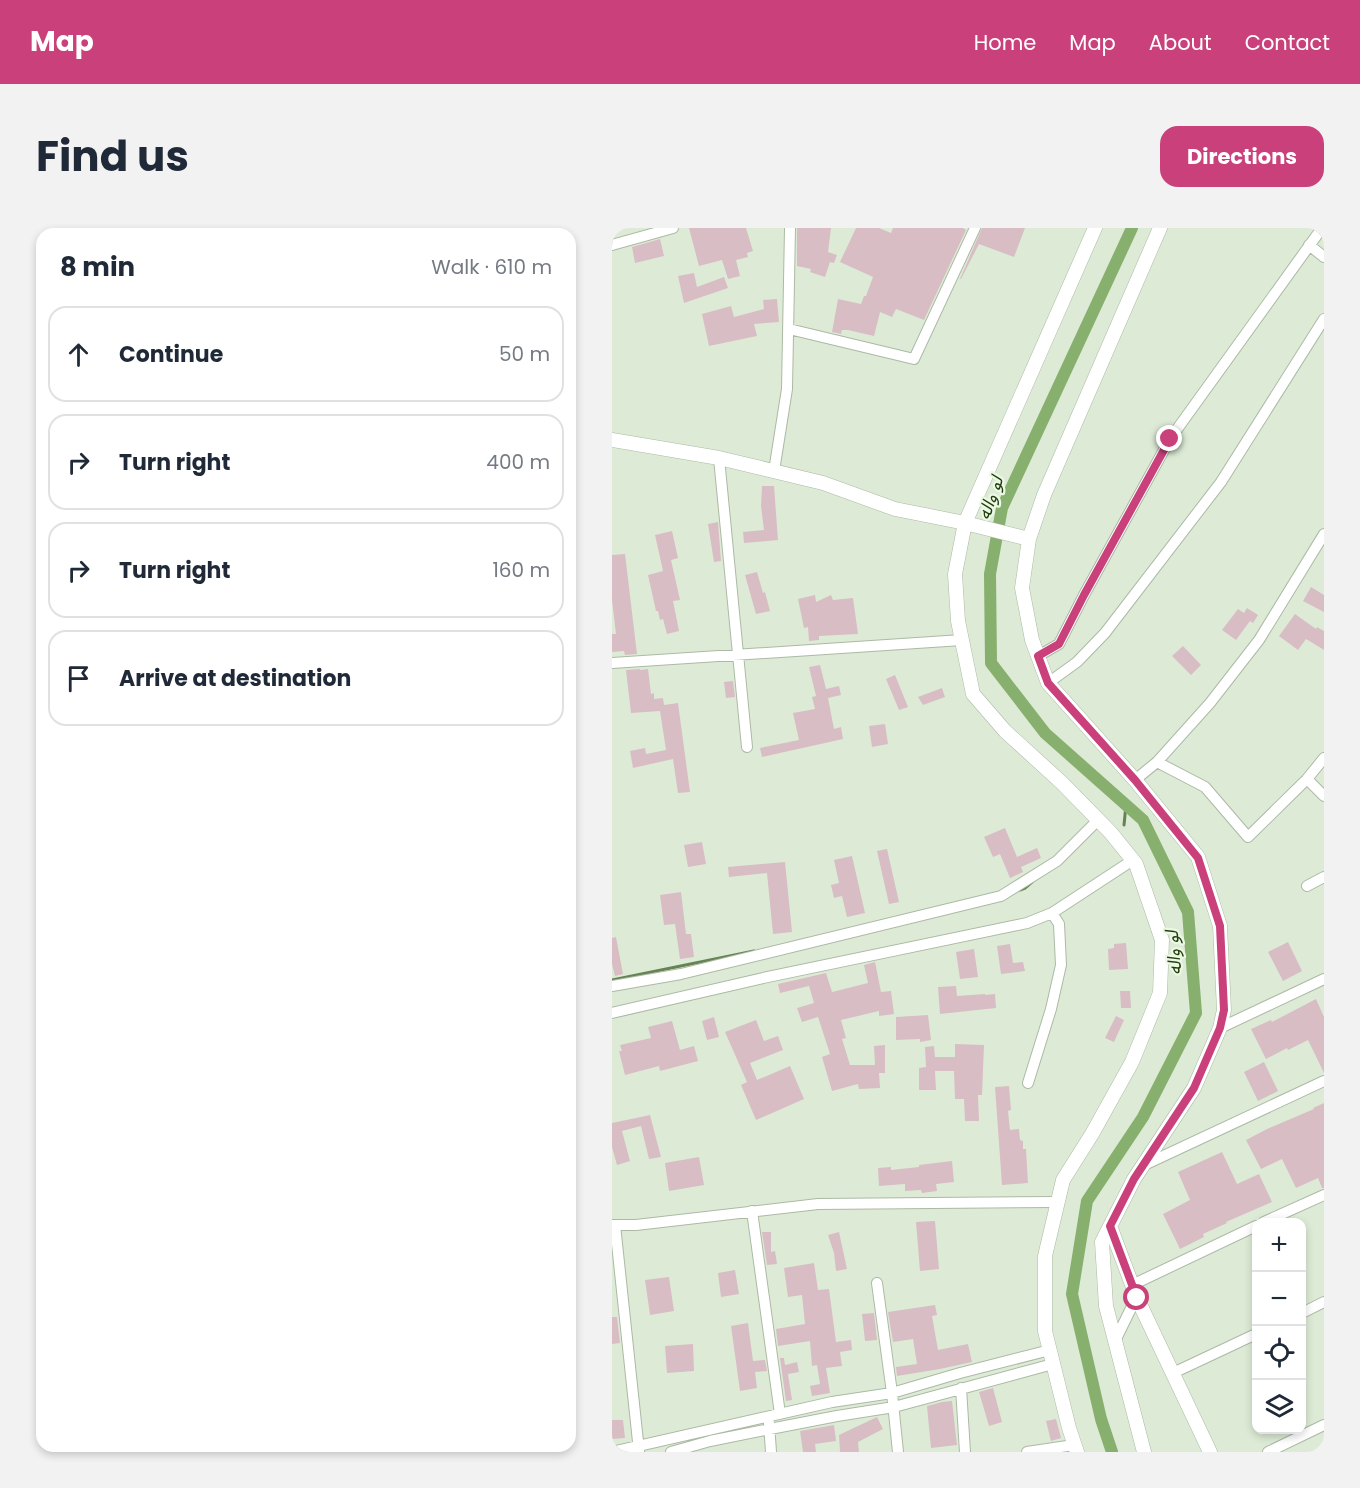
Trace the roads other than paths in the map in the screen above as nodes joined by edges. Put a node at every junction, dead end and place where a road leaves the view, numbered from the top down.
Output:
1 (673, 228) edge
2 (790, 228) edge
3 (975, 228) edge
4 (1095, 228) edge
5 (1160, 228) edge
6 (1322, 228) edge
7 (612, 245) edge
8 (1309, 245) junction
9 (1324, 257) edge
10 (1324, 319) edge
11 (789, 328) junction
12 (612, 440) edge
13 (719, 458) junction
14 (774, 471) junction
15 (972, 525) junction
16 (1324, 534) edge
17 (1025, 538) junction
18 (962, 640) junction
19 (739, 654) junction
20 (1038, 656) junction
21 (612, 663) edge
22 (1048, 683) junction
23 (747, 747) dead end
24 (1324, 758) edge
25 (1157, 762) junction
26 (1307, 779) junction
27 (1135, 780) junction
28 (1324, 795) edge
29 (1098, 820) junction
30 (1133, 860) junction
31 (1324, 877) edge
32 (1307, 886) dead end
33 (1052, 913) junction
34 (1324, 979) edge
35 (612, 987) edge
36 (612, 1013) edge
37 (1220, 1028) junction
38 (1324, 1081) edge
39 (1028, 1083) dead end
40 (1142, 1166) junction
41 (1324, 1194) edge
42 (1057, 1202) junction
43 (752, 1212) junction
44 (1273, 1218) edge
45 (614, 1225) edge
46 (1110, 1226) junction
47 (1252, 1229) edge
48 (877, 1283) dead end
49 (1137, 1287) junction
50 (1324, 1302) edge
51 (1306, 1310) edge
52 (1252, 1336) edge
53 (1115, 1341) junction
54 (1051, 1357) junction
55 (1173, 1373) junction
56 (962, 1388) junction
57 (892, 1393) junction
58 (894, 1407) junction
59 (774, 1415) junction
60 (1324, 1425) edge
61 (770, 1429) junction
62 (1076, 1448) edge
63 (639, 1449) edge
64 (612, 1452) edge
65 (671, 1452) edge
66 (771, 1452) edge
67 (898, 1452) edge
68 (965, 1452) edge
69 (1027, 1452) edge
70 (1144, 1452) edge
71 (1210, 1452) edge
72 (1268, 1452) edge

1 - 7 street
2 - 11 street
3 - 11 street
4 - 15 street
5 - 17 street
6 - 8 street
8 - 9 street
8 - 20 street
10 - 22 street
11 - 14 street
12 - 13 street
13 - 14 street
13 - 19 street
14 - 15 street
15 - 17 street
15 - 18 street
16 - 25 street
17 - 20 street
18 - 19 street
18 - 29 street
19 - 21 street
19 - 23 street
20 - 22 street
22 - 27 street
24 - 26 street
25 - 26 street
25 - 27 street
26 - 28 street
27 - 37 street
29 - 30 street
29 - 35 street
30 - 33 street
30 - 42 street
31 - 32 street
33 - 36 street
33 - 39 street
34 - 37 street
37 - 40 street
38 - 40 street
40 - 46 street
41 - 44 street
42 - 43 street
42 - 54 street
43 - 45 street
43 - 59 street
45 - 63 street
46 - 49 street
46 - 53 street
47 - 49 street
48 - 57 street
49 - 53 street
49 - 55 street
50 - 51 street
52 - 55 street
53 - 70 street
54 - 56 street
54 - 57 street
54 - 62 street
55 - 71 street
56 - 58 street
56 - 68 street
57 - 58 street
57 - 59 street
58 - 61 street
58 - 67 street
59 - 61 street
59 - 63 street
60 - 72 street
61 - 65 street
61 - 66 street
62 - 69 street
63 - 64 street

